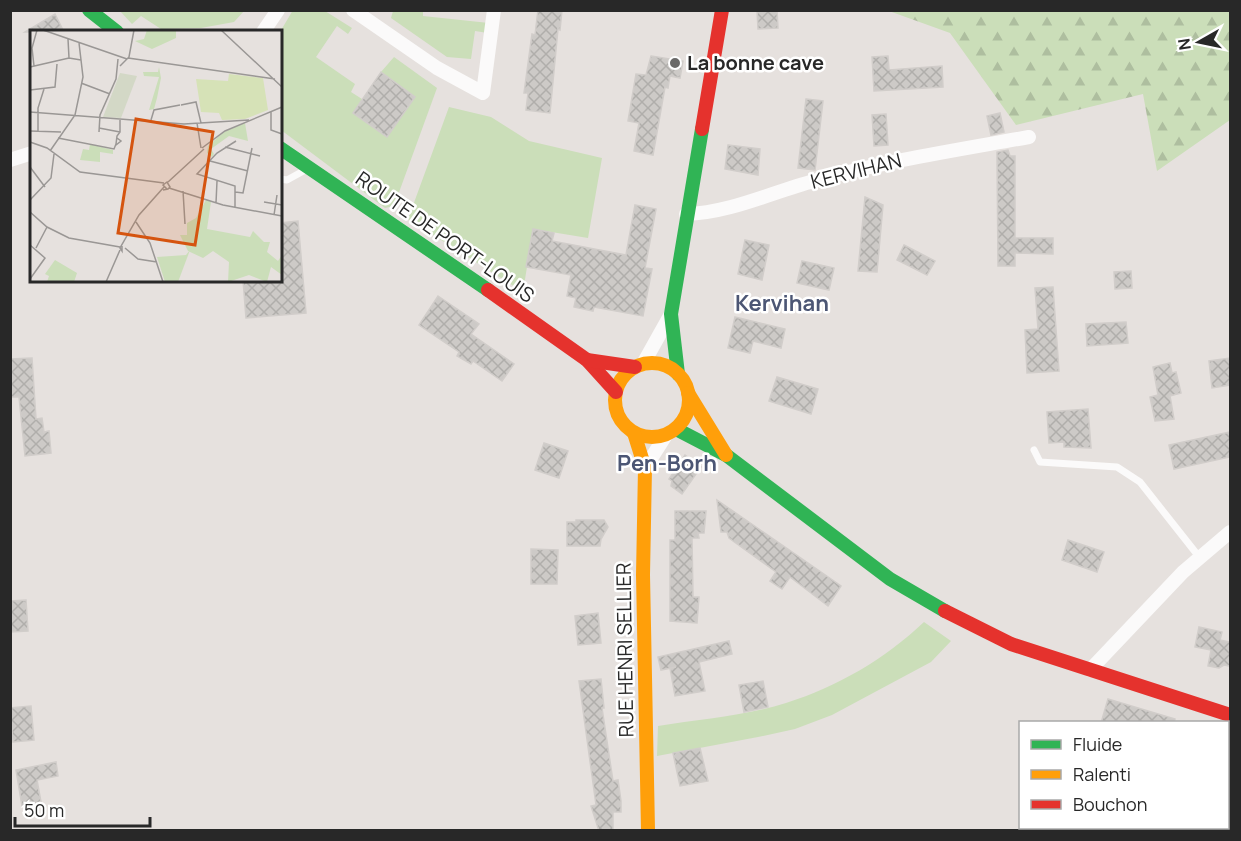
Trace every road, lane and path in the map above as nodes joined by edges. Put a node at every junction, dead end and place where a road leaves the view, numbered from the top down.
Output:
1 (89, 10) edge
2 (278, 10) edge
3 (353, 10) edge
4 (494, 10) edge
5 (722, 10) edge
6 (114, 30) edge
7 (264, 30) edge
8 (1029, 137) dead end
9 (282, 149) edge
10 (30, 154) edge
11 (10, 160) edge
12 (309, 167) junction
13 (282, 179) edge
14 (686, 214) junction
15 (671, 314) junction
16 (587, 360) junction
17 (639, 366) junction
18 (678, 374) junction
19 (616, 392) junction
20 (688, 393) junction
21 (671, 432) junction
22 (634, 433) junction
23 (1034, 450) dead end
24 (726, 454) junction
25 (645, 468) junction
26 (1230, 532) edge
27 (1200, 558) junction
28 (1090, 670) junction
29 (1230, 715) edge
30 (648, 831) edge

1 - 6 main road
2 - 7 street
3 - 4 street
5 - 14 main road
8 - 14 street, KERVIHAN
9 - 12 main road, ROUTE DE PORT-LOUIS
10 - 11 street
12 - 13 lane
12 - 16 main road, ROUTE DE PORT-LOUIS
14 - 15 main road
15 - 17 street
15 - 18 main road
16 - 17 main road
16 - 19 main road
17 - 18 main road
17 - 19 main road
18 - 20 main road
19 - 22 main road
20 - 21 main road
20 - 24 main road
21 - 22 main road
21 - 24 main road
21 - 25 street
22 - 25 main road, RUE HENRI SELLIER
23 - 27 lane
24 - 28 main road
25 - 30 main road, RUE HENRI SELLIER
26 - 27 street
27 - 28 street
28 - 29 main road

